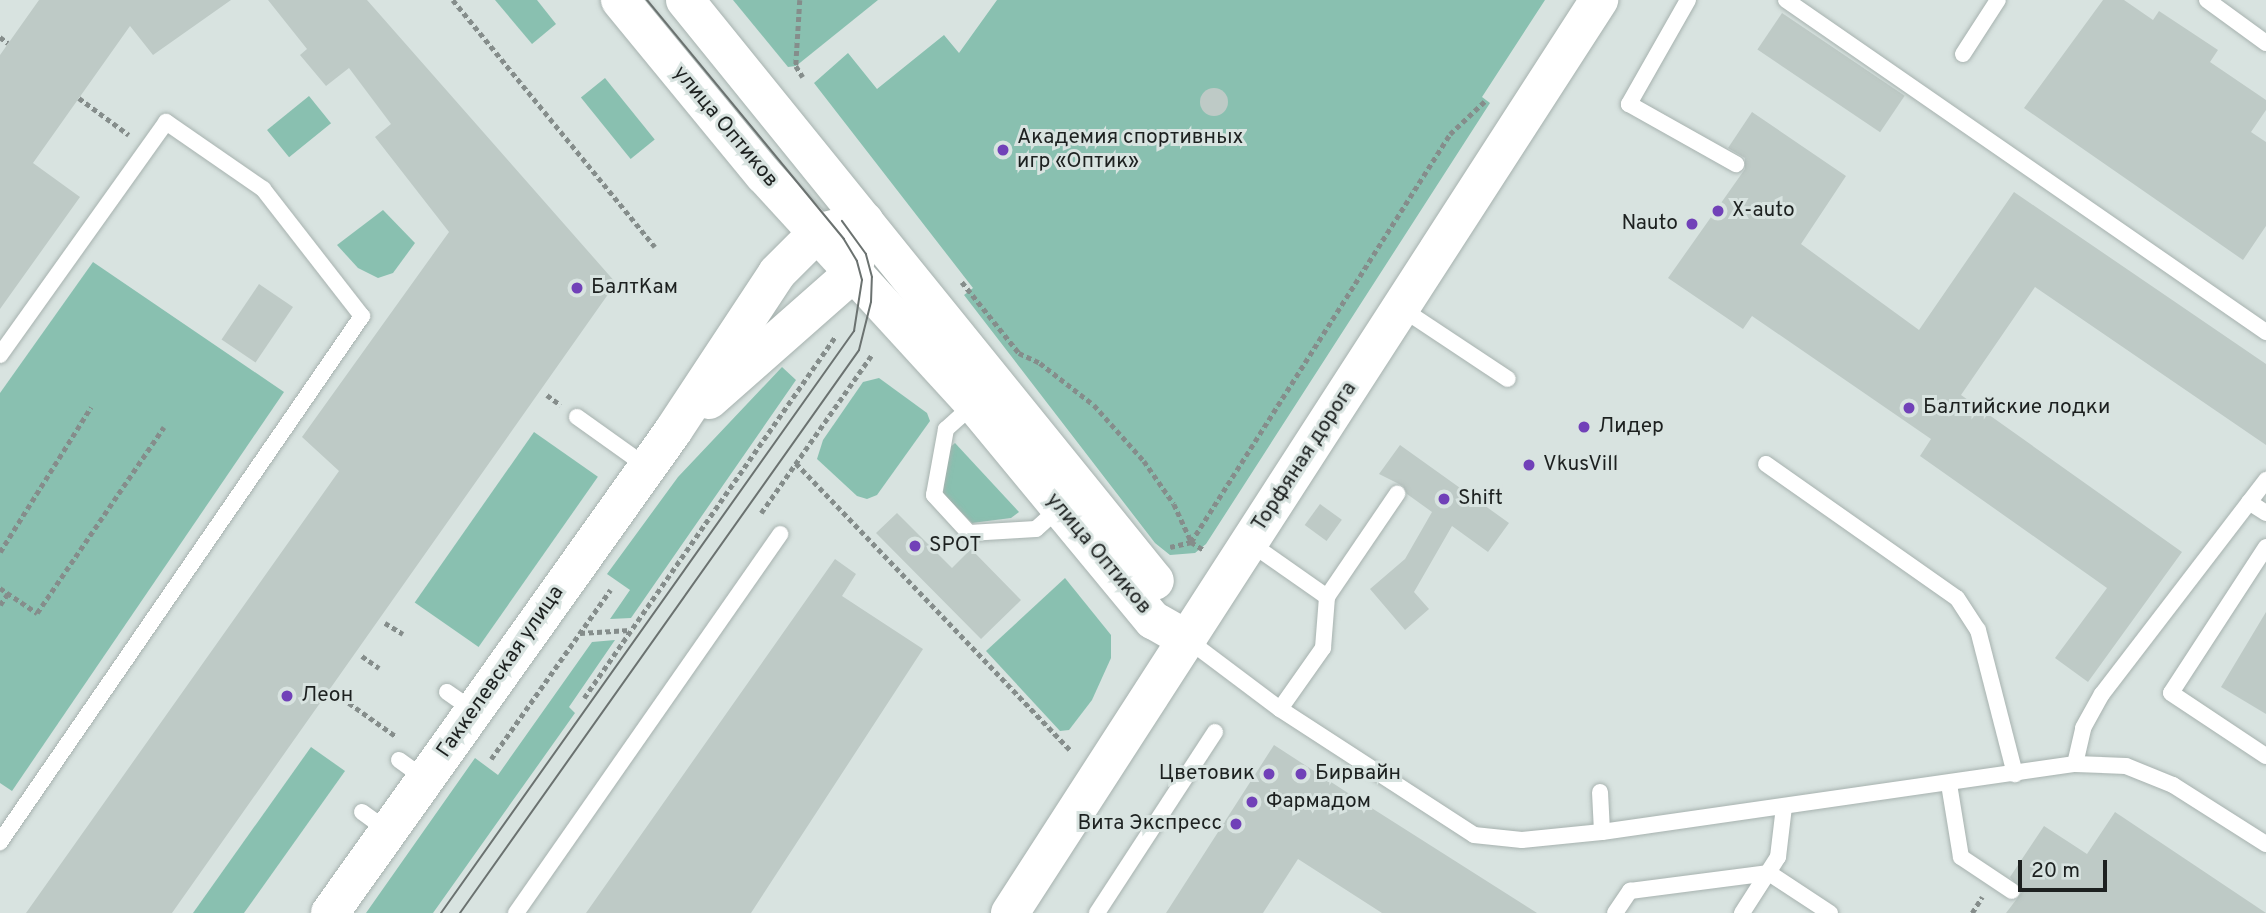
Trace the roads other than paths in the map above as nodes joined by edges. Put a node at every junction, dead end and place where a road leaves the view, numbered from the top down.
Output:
1 (620, 0) edge
2 (685, 0) edge
3 (1599, 0) edge
4 (1688, 0) edge
5 (1786, 0) edge
6 (1998, 0) edge
7 (2207, 0) edge
8 (2266, 43) edge
9 (1963, 54) dead end
10 (1736, 164) dead end
11 (865, 221) junction
12 (817, 233) junction
13 (853, 273) junction
14 (1401, 308) junction
15 (2266, 332) edge
16 (0, 355) edge
17 (1508, 379) dead end
18 (974, 404) junction
19 (577, 417) dead end
20 (673, 431) junction
21 (1766, 464) dead end
22 (647, 467) junction
23 (2266, 480) edge
24 (1397, 494) dead end
25 (2249, 502) junction
26 (1059, 508) junction
27 (2266, 513) edge
28 (780, 534) dead end
29 (1250, 542) junction
30 (2266, 547) edge
31 (1327, 597) junction
32 (1188, 640) junction
33 (1280, 709) junction
34 (1215, 732) dead end
35 (2266, 756) edge
36 (2075, 764) junction
37 (2015, 774) junction
38 (1949, 784) junction
39 (1600, 792) dead end
40 (1784, 807) junction
41 (1602, 832) junction
42 (0, 842) edge
43 (2266, 844) edge
44 (1769, 873) junction
45 (2012, 891) dead end
46 (330, 913) edge
47 (516, 913) edge
48 (1010, 913) edge
49 (1097, 913) edge
50 (1615, 913) edge
51 (1742, 913) edge
52 (1830, 913) edge

1 - 12 main road, улица Оптиков
2 - 11 main road, улица Оптиков
3 - 14 main road, Торфяная дорога
4 - 10 lane
5 - 15 lane
6 - 9 lane
7 - 8 lane
11 - 12 main road
11 - 13 main road
11 - 32 main road, улица Оптиков
12 - 13 main road, улица Оптиков
12 - 20 main road, Гаккелевская улица
13 - 18 main road, улица Оптиков
13 - 20 main road, Гаккелевская улица
14 - 17 lane
14 - 29 main road, Торфяная дорога
16 - 42 lane
18 - 26 main road, улица Оптиков
18 - 26 lane
19 - 22 lane
20 - 22 main road, Гаккелевская улица
21 - 37 lane
22 - 46 main road, Гаккелевская улица
23 - 25 lane
24 - 31 lane
25 - 27 lane
25 - 36 lane
26 - 32 main road, улица Оптиков
28 - 47 lane
29 - 31 lane
29 - 32 main road, Торфяная дорога
30 - 35 lane
31 - 33 lane
32 - 33 lane
32 - 48 main road, Торфяная дорога
33 - 41 lane
34 - 49 lane
36 - 37 lane
36 - 43 lane
37 - 38 lane
38 - 40 lane
38 - 45 lane
39 - 41 lane
40 - 41 lane
40 - 44 lane
44 - 50 lane
44 - 51 lane
44 - 52 lane

